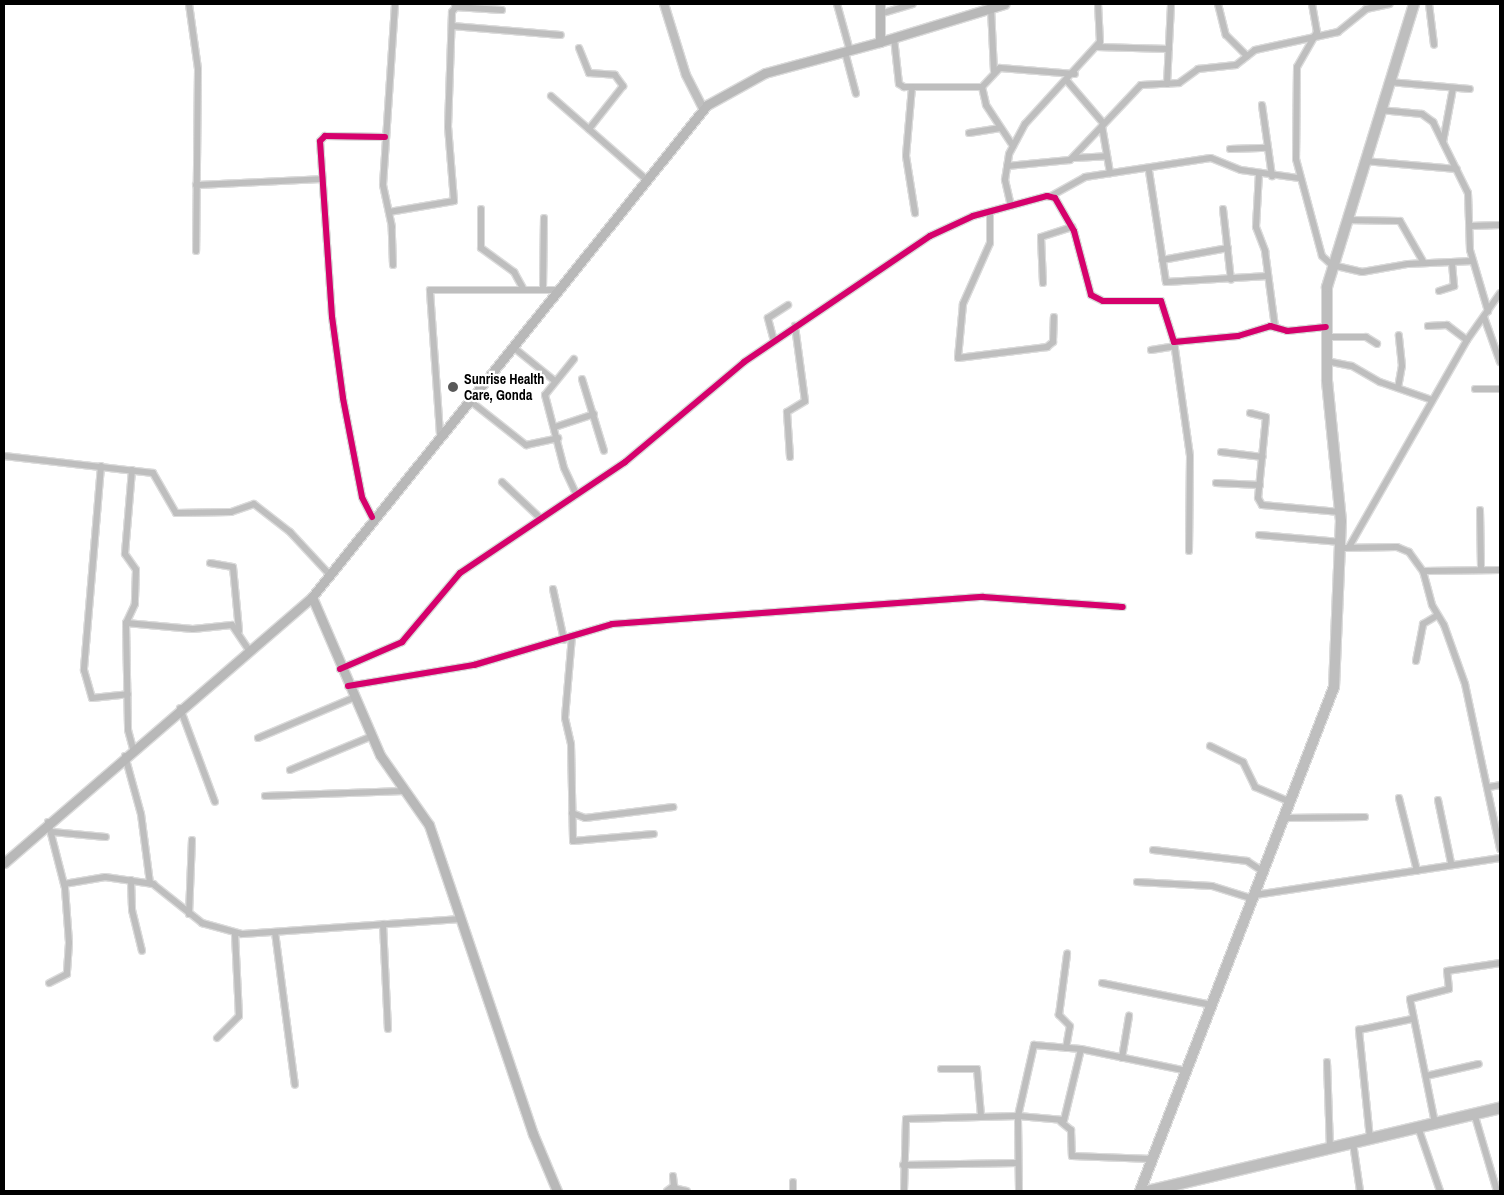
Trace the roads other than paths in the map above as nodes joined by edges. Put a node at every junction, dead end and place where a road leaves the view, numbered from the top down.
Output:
1 (190, 4) edge
2 (390, 4) edge
3 (395, 4) edge
4 (664, 4) edge
5 (837, 4) edge
6 (880, 4) edge
7 (912, 4) edge
8 (1004, 4) edge
9 (1098, 4) edge
10 (1171, 4) edge
11 (1218, 4) edge
12 (1312, 4) edge
13 (1389, 4) edge
14 (1414, 4) edge
15 (1429, 4) edge
16 (456, 5) edge
17 (991, 8) junction
18 (502, 10) dead end
19 (880, 14) junction
20 (452, 26) junction
21 (561, 35) dead end
22 (1315, 37) junction
23 (894, 38) junction
24 (880, 42) junction
25 (1434, 46) dead end
26 (1097, 47) junction
27 (579, 48) dead end
28 (1169, 49) junction
29 (847, 52) junction
30 (1247, 56) junction
31 (994, 71) junction
32 (1075, 74) junction
33 (1068, 82) junction
34 (1388, 82) junction
35 (1167, 84) junction
36 (912, 87) junction
37 (982, 87) junction
38 (1454, 88) junction
39 (1470, 89) dead end
40 (856, 94) dead end
41 (551, 96) dead end
42 (1262, 105) dead end
43 (704, 110) junction
44 (1380, 110) junction
45 (1103, 125) junction
46 (1001, 128) junction
47 (589, 129) junction
48 (970, 133) dead end
49 (385, 137) junction
50 (1443, 142) junction
51 (1013, 146) junction
52 (1268, 148) junction
53 (1230, 149) dead end
54 (1107, 156) junction
55 (1074, 158) junction
56 (1364, 161) junction
57 (1007, 166) junction
58 (1457, 169) junction
59 (1149, 171) junction
60 (1110, 173) junction
61 (1259, 173) junction
62 (1272, 176) junction
63 (1299, 178) junction
64 (323, 179) junction
65 (648, 181) junction
66 (196, 185) junction
67 (1051, 196) junction
68 (1011, 206) junction
69 (1223, 209) dead end
70 (481, 210) dead end
71 (389, 212) junction
72 (990, 212) junction
73 (916, 213) dead end
74 (544, 218) dead end
75 (1346, 220) junction
76 (1470, 226) junction
77 (1500, 226) edge
78 (1072, 227) junction
79 (1228, 248) junction
80 (196, 251) dead end
81 (1162, 260) junction
82 (1473, 261) junction
83 (1452, 262) junction
84 (1424, 263) junction
85 (393, 265) dead end
86 (1332, 266) junction
87 (1268, 276) junction
88 (1232, 280) junction
89 (1043, 283) dead end
90 (523, 288) junction
91 (543, 289) junction
92 (559, 290) junction
93 (1439, 291) dead end
94 (1500, 293) edge
95 (788, 305) dead end
96 (1486, 314) junction
97 (1054, 317) dead end
98 (796, 326) junction
99 (1428, 326) dead end
100 (1275, 327) junction
101 (1326, 332) junction
102 (1399, 335) dead end
103 (1467, 340) junction
104 (774, 341) junction
105 (1174, 344) junction
106 (1377, 344) dead end
107 (513, 347) junction
108 (1151, 350) dead end
109 (574, 359) dead end
110 (1326, 360) junction
111 (1500, 362) edge
112 (582, 378) dead end
113 (556, 381) junction
114 (1398, 388) junction
115 (1475, 388) dead end
116 (1500, 389) edge
117 (469, 400) junction
118 (1432, 400) junction
119 (1250, 413) dead end
120 (594, 414) junction
121 (555, 427) junction
122 (440, 434) junction
123 (558, 438) junction
124 (604, 451) dead end
125 (1221, 452) dead end
126 (4, 456) edge
127 (790, 457) dead end
128 (1263, 457) junction
129 (101, 466) junction
130 (132, 470) junction
131 (502, 482) dead end
132 (1216, 482) dead end
133 (1260, 485) junction
134 (575, 492) junction
135 (1480, 510) dead end
136 (1340, 512) junction
137 (372, 517) junction
138 (539, 517) junction
139 (1259, 535) dead end
140 (1344, 546) junction
141 (1189, 551) dead end
142 (210, 563) dead end
143 (1481, 570) junction
144 (1500, 570) edge
145 (1423, 571) junction
146 (329, 574) junction
147 (553, 589) dead end
148 (312, 597) junction
149 (1123, 607) dead end
150 (1438, 615) junction
151 (126, 623) junction
152 (239, 631) junction
153 (572, 636) junction
154 (564, 640) junction
155 (248, 649) junction
156 (1416, 661) dead end
157 (340, 669) junction
158 (348, 686) junction
159 (128, 694) junction
160 (353, 698) junction
161 (180, 708) junction
162 (370, 736) junction
163 (258, 738) dead end
164 (1210, 746) dead end
165 (133, 749) junction
166 (125, 756) junction
167 (290, 770) dead end
168 (1500, 785) edge
169 (1490, 788) junction
170 (404, 791) junction
171 (265, 796) dead end
172 (1399, 798) dead end
173 (1438, 800) dead end
174 (215, 802) dead end
175 (1291, 802) junction
176 (673, 807) dead end
177 (572, 813) junction
178 (1365, 816) dead end
179 (1285, 818) junction
180 (48, 822) junction
181 (52, 832) junction
182 (654, 834) dead end
183 (106, 837) dead end
184 (192, 840) dead end
185 (1500, 847) edge
186 (1154, 850) dead end
187 (1500, 858) edge
188 (4, 863) edge
189 (1451, 863) junction
190 (1417, 871) junction
191 (1264, 872) junction
192 (130, 880) junction
193 (1137, 882) dead end
194 (64, 884) junction
195 (150, 884) junction
196 (1254, 897) junction
197 (189, 914) junction
198 (461, 919) junction
199 (383, 924) junction
200 (275, 932) junction
201 (235, 933) junction
202 (142, 951) dead end
203 (1067, 954) dead end
204 (1500, 963) edge
205 (49, 983) dead end
206 (1102, 983) dead end
207 (1212, 1005) junction
208 (1129, 1016) dead end
209 (1412, 1019) junction
210 (388, 1029) dead end
211 (217, 1038) dead end
212 (1066, 1048) junction
213 (1081, 1049) junction
214 (1122, 1058) junction
215 (1327, 1062) dead end
216 (1479, 1064) dead end
217 (941, 1069) dead end
218 (1187, 1071) junction
219 (1426, 1076) junction
220 (295, 1085) dead end
221 (1500, 1107) edge
222 (1474, 1113) junction
223 (981, 1116) junction
224 (1018, 1116) junction
225 (1061, 1122) junction
226 (1435, 1123) junction
227 (1418, 1127) junction
228 (1370, 1139) junction
229 (1353, 1143) junction
230 (1330, 1148) junction
231 (1152, 1159) junction
232 (1017, 1163) junction
233 (903, 1165) junction
234 (673, 1176) dead end
235 (793, 1182) dead end
236 (1180, 1187) edge
237 (670, 1190) edge
238 (557, 1191) edge
239 (687, 1191) edge
240 (793, 1191) edge
241 (904, 1191) edge
242 (1019, 1191) edge
243 (1140, 1191) edge
244 (1146, 1191) edge
245 (1360, 1191) edge
246 (1440, 1191) edge
247 (1497, 1191) edge

1 - 66 street
2 - 3 street
3 - 49 street
4 - 43 street
5 - 29 street
6 - 19 main road
7 - 19 street
8 - 17 main road
9 - 26 street
10 - 28 street
11 - 30 street
12 - 22 street
13 - 22 street
14 - 34 main road
15 - 25 street
16 - 18 street
16 - 20 street
17 - 23 main road
17 - 31 street
19 - 24 main road
20 - 21 street
20 - 71 street
22 - 30 street
22 - 63 street
23 - 24 main road
23 - 36 street
24 - 29 main road
26 - 28 street
26 - 32 street
27 - 47 street
28 - 35 street
29 - 40 street
29 - 43 main road
30 - 35 street
31 - 32 street
31 - 37 street
32 - 33 street
33 - 45 street
33 - 51 street
34 - 38 street
34 - 44 main road
35 - 45 street
36 - 37 street
36 - 73 street
37 - 46 street
38 - 39 street
38 - 50 street
41 - 47 street
42 - 52 street
43 - 65 main road
44 - 50 street
44 - 56 main road
45 - 54 street
45 - 55 street
46 - 48 street
46 - 51 street
47 - 65 street
49 - 64 street
49 - 71 street
50 - 58 street
51 - 57 street
52 - 53 street
52 - 62 street
54 - 55 street
54 - 60 street
55 - 57 street
56 - 58 street
56 - 75 main road
57 - 68 street
58 - 76 street
59 - 60 street
59 - 61 street
59 - 81 street
60 - 67 street
61 - 62 street
61 - 87 street
62 - 63 street
63 - 86 street
64 - 66 street
64 - 137 street
65 - 92 main road
66 - 80 street
67 - 68 street
67 - 78 street
68 - 72 street
69 - 79 street
70 - 90 street
71 - 85 street
72 - 97 street
72 - 98 street
74 - 91 street
75 - 84 street
75 - 86 main road
76 - 77 street
76 - 82 street
78 - 89 street
78 - 105 street
79 - 81 street
79 - 88 street
81 - 88 street
82 - 83 street
82 - 96 street
83 - 84 street
83 - 93 street
84 - 86 street
86 - 101 main road
87 - 88 street
87 - 100 street
90 - 91 street
90 - 122 street
91 - 92 street
92 - 107 main road
94 - 96 street
95 - 104 street
96 - 103 street
96 - 111 street
98 - 104 street
98 - 127 street
99 - 103 street
100 - 101 street
100 - 105 street
101 - 106 street
101 - 110 main road
102 - 114 street
103 - 118 street
104 - 134 street
105 - 108 street
105 - 141 street
107 - 113 street
107 - 117 main road
109 - 113 street
110 - 114 street
110 - 136 main road
112 - 120 street
113 - 121 street
114 - 118 street
115 - 116 street
117 - 122 main road
117 - 123 street
118 - 140 street
119 - 128 street
120 - 121 street
120 - 124 street
121 - 123 street
122 - 137 main road
123 - 134 street
125 - 128 street
126 - 129 street
128 - 133 street
129 - 130 street
129 - 159 street
130 - 146 street
130 - 151 street
131 - 138 street
132 - 133 street
133 - 136 street
134 - 138 street
135 - 143 street
136 - 140 main road
137 - 146 main road
138 - 157 street
139 - 140 street
140 - 145 street
140 - 175 main road
142 - 152 street
143 - 144 street
143 - 145 street
145 - 150 street
146 - 148 main road
147 - 154 street
148 - 155 main road
148 - 157 main road
149 - 153 street
150 - 156 street
150 - 169 street
151 - 152 street
151 - 159 street
152 - 155 street
153 - 154 street
153 - 177 street
154 - 158 street
155 - 161 main road
157 - 158 main road
158 - 160 main road
159 - 165 street
160 - 162 main road
160 - 163 street
161 - 165 main road
161 - 174 street
162 - 167 street
162 - 170 main road
164 - 175 street
165 - 166 main road
166 - 180 main road
166 - 195 street
168 - 169 street
169 - 185 street
170 - 171 street
170 - 198 main road
172 - 190 street
173 - 189 street
175 - 179 main road
176 - 177 street
177 - 182 street
178 - 179 street
179 - 191 main road
180 - 181 street
180 - 188 main road
181 - 183 street
181 - 194 street
184 - 197 street
186 - 191 street
187 - 189 street
189 - 190 street
190 - 196 street
191 - 196 main road
192 - 194 street
192 - 195 street
192 - 202 street
193 - 196 street
194 - 205 street
195 - 197 street
196 - 207 main road
197 - 201 street
198 - 199 street
198 - 238 main road
199 - 200 street
199 - 210 street
200 - 201 street
200 - 220 street
201 - 211 street
203 - 212 street
204 - 209 street
206 - 207 street
207 - 218 main road
208 - 214 street
209 - 219 street
209 - 228 street
212 - 213 street
212 - 224 street
213 - 214 street
213 - 225 street
214 - 218 street
215 - 230 street
216 - 219 street
217 - 223 street
218 - 231 main road
219 - 226 street
221 - 222 highway
222 - 226 highway
222 - 247 street
223 - 224 street
223 - 233 street
224 - 225 street
224 - 232 street
225 - 231 street
226 - 227 highway
227 - 228 highway
227 - 246 street
228 - 229 highway
229 - 230 highway
229 - 245 street
230 - 236 highway
231 - 243 main road
232 - 233 street
232 - 242 street
233 - 241 street
234 - 237 street
235 - 240 street
236 - 244 highway
237 - 239 street

